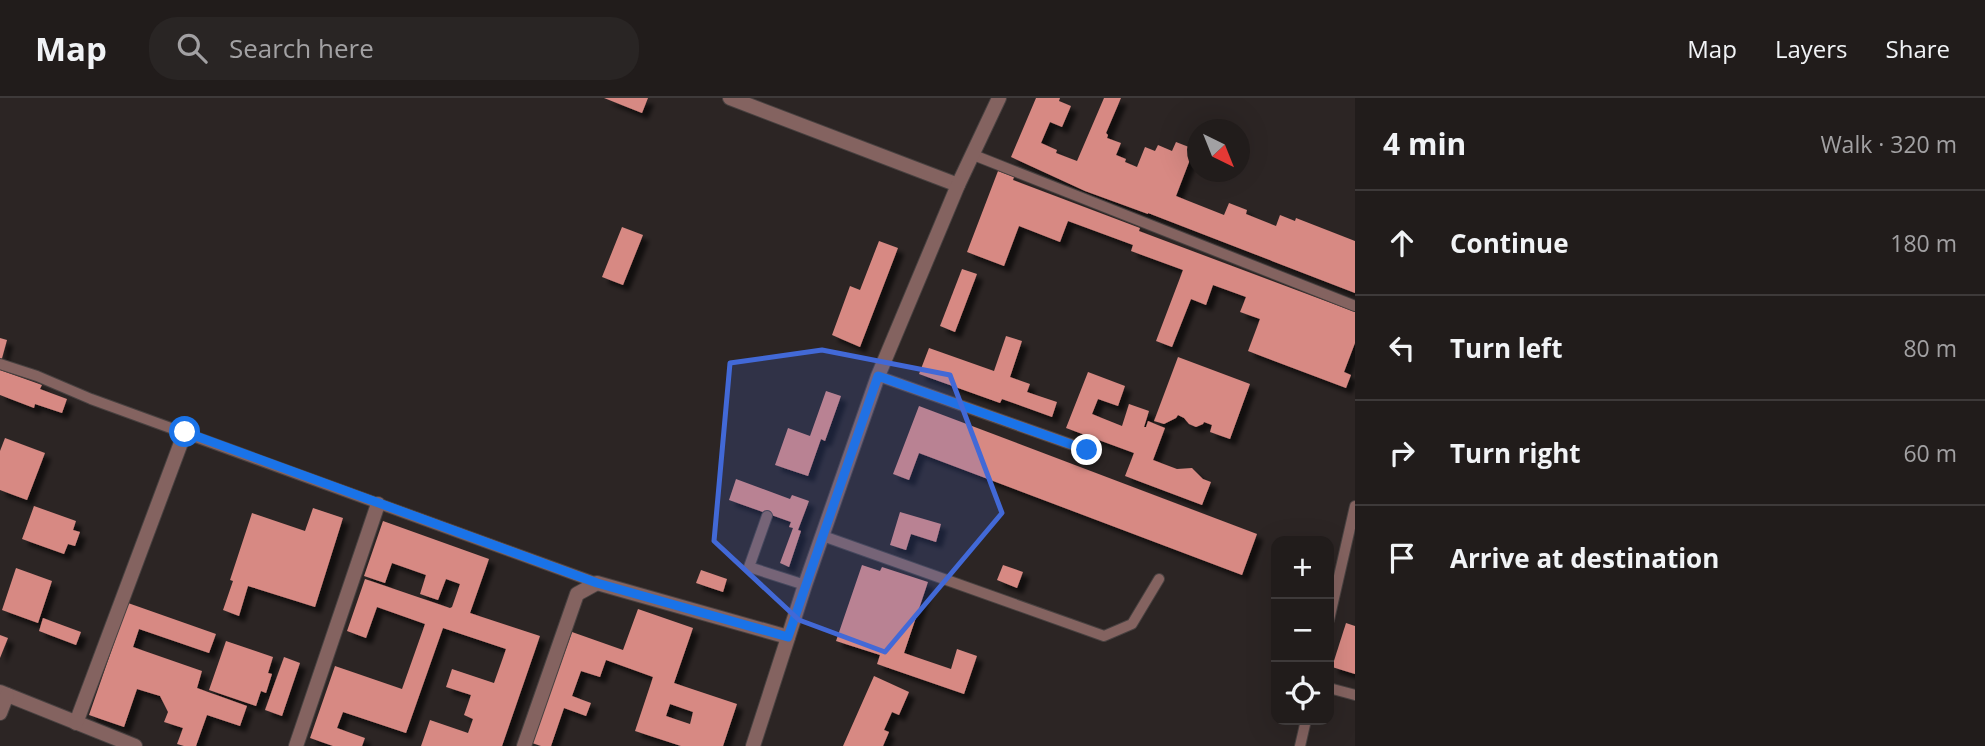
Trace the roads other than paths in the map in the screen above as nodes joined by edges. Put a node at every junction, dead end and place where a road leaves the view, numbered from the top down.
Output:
1 (730, 98) edge
2 (999, 98) edge
3 (971, 155) junction
4 (958, 185) junction
5 (1355, 306) edge
6 (0, 364) edge
7 (878, 376) junction
8 (185, 432) junction
9 (1087, 450) dead end
10 (379, 504) junction
11 (1355, 506) edge
12 (767, 516) dead end
13 (823, 536) junction
14 (1159, 579) dead end
15 (597, 583) junction
16 (805, 584) junction
17 (1334, 599) edge
18 (788, 637) junction
19 (1334, 689) edge
20 (4, 694) edge
21 (1355, 695) edge
22 (0, 713) edge
23 (76, 723) junction
24 (1305, 725) edge
25 (135, 746) edge
26 (296, 746) edge
27 (524, 746) edge
28 (753, 746) edge
29 (1300, 746) edge

1 - 4 street
2 - 3 street
3 - 4 street
3 - 5 lane
4 - 7 street
6 - 8 lane
7 - 9 lane
7 - 13 street
8 - 10 lane
8 - 23 street
10 - 15 lane
10 - 26 street
11 - 17 lane
12 - 16 lane
13 - 14 lane
13 - 16 street
15 - 18 street
15 - 27 street
16 - 18 street
18 - 28 street
19 - 21 lane
20 - 22 street
20 - 23 street
23 - 25 street
24 - 29 lane

